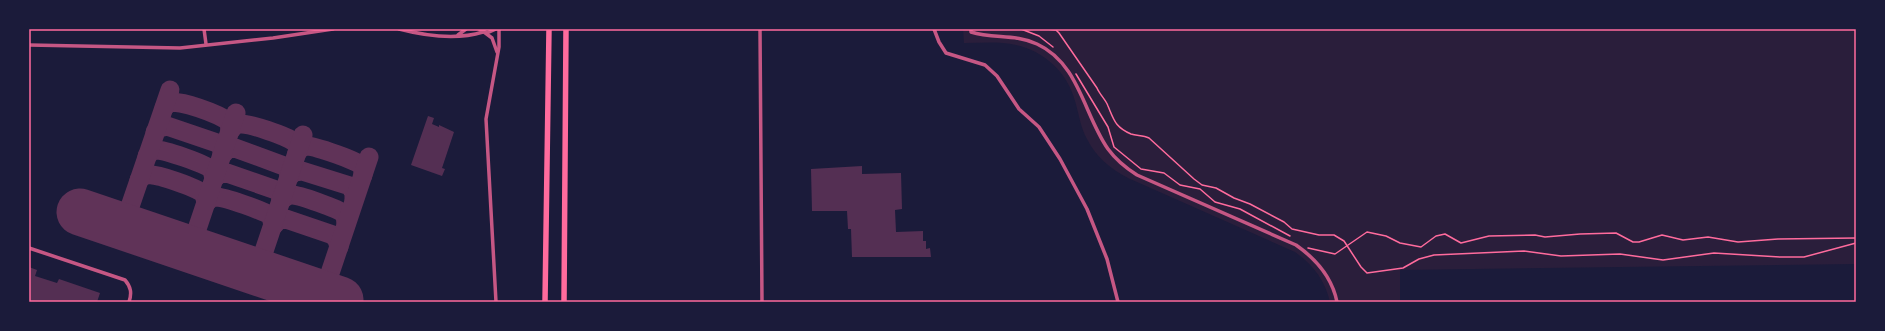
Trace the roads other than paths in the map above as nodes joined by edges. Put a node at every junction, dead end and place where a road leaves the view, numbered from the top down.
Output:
1 (204, 29) edge
2 (333, 29) edge
3 (399, 29) edge
4 (466, 29) edge
5 (479, 29) edge
6 (497, 29) edge
7 (549, 29) edge
8 (566, 29) edge
9 (760, 29) edge
10 (934, 29) edge
11 (971, 30) edge
12 (483, 32) junction
13 (458, 35) junction
14 (29, 44) edge
15 (206, 44) junction
16 (497, 52) junction
17 (29, 248) edge
18 (129, 302) edge
19 (496, 302) edge
20 (545, 302) edge
21 (564, 302) edge
22 (762, 302) edge
23 (1118, 302) edge
24 (1337, 302) edge

1 - 15 street
2 - 15 street
3 - 13 street
4 - 13 street
5 - 12 street
6 - 12 street
6 - 16 street
7 - 20 main road
8 - 21 main road
9 - 22 street
10 - 23 street
11 - 24 street
12 - 13 street
12 - 16 street
14 - 15 street
16 - 19 street
17 - 18 street

